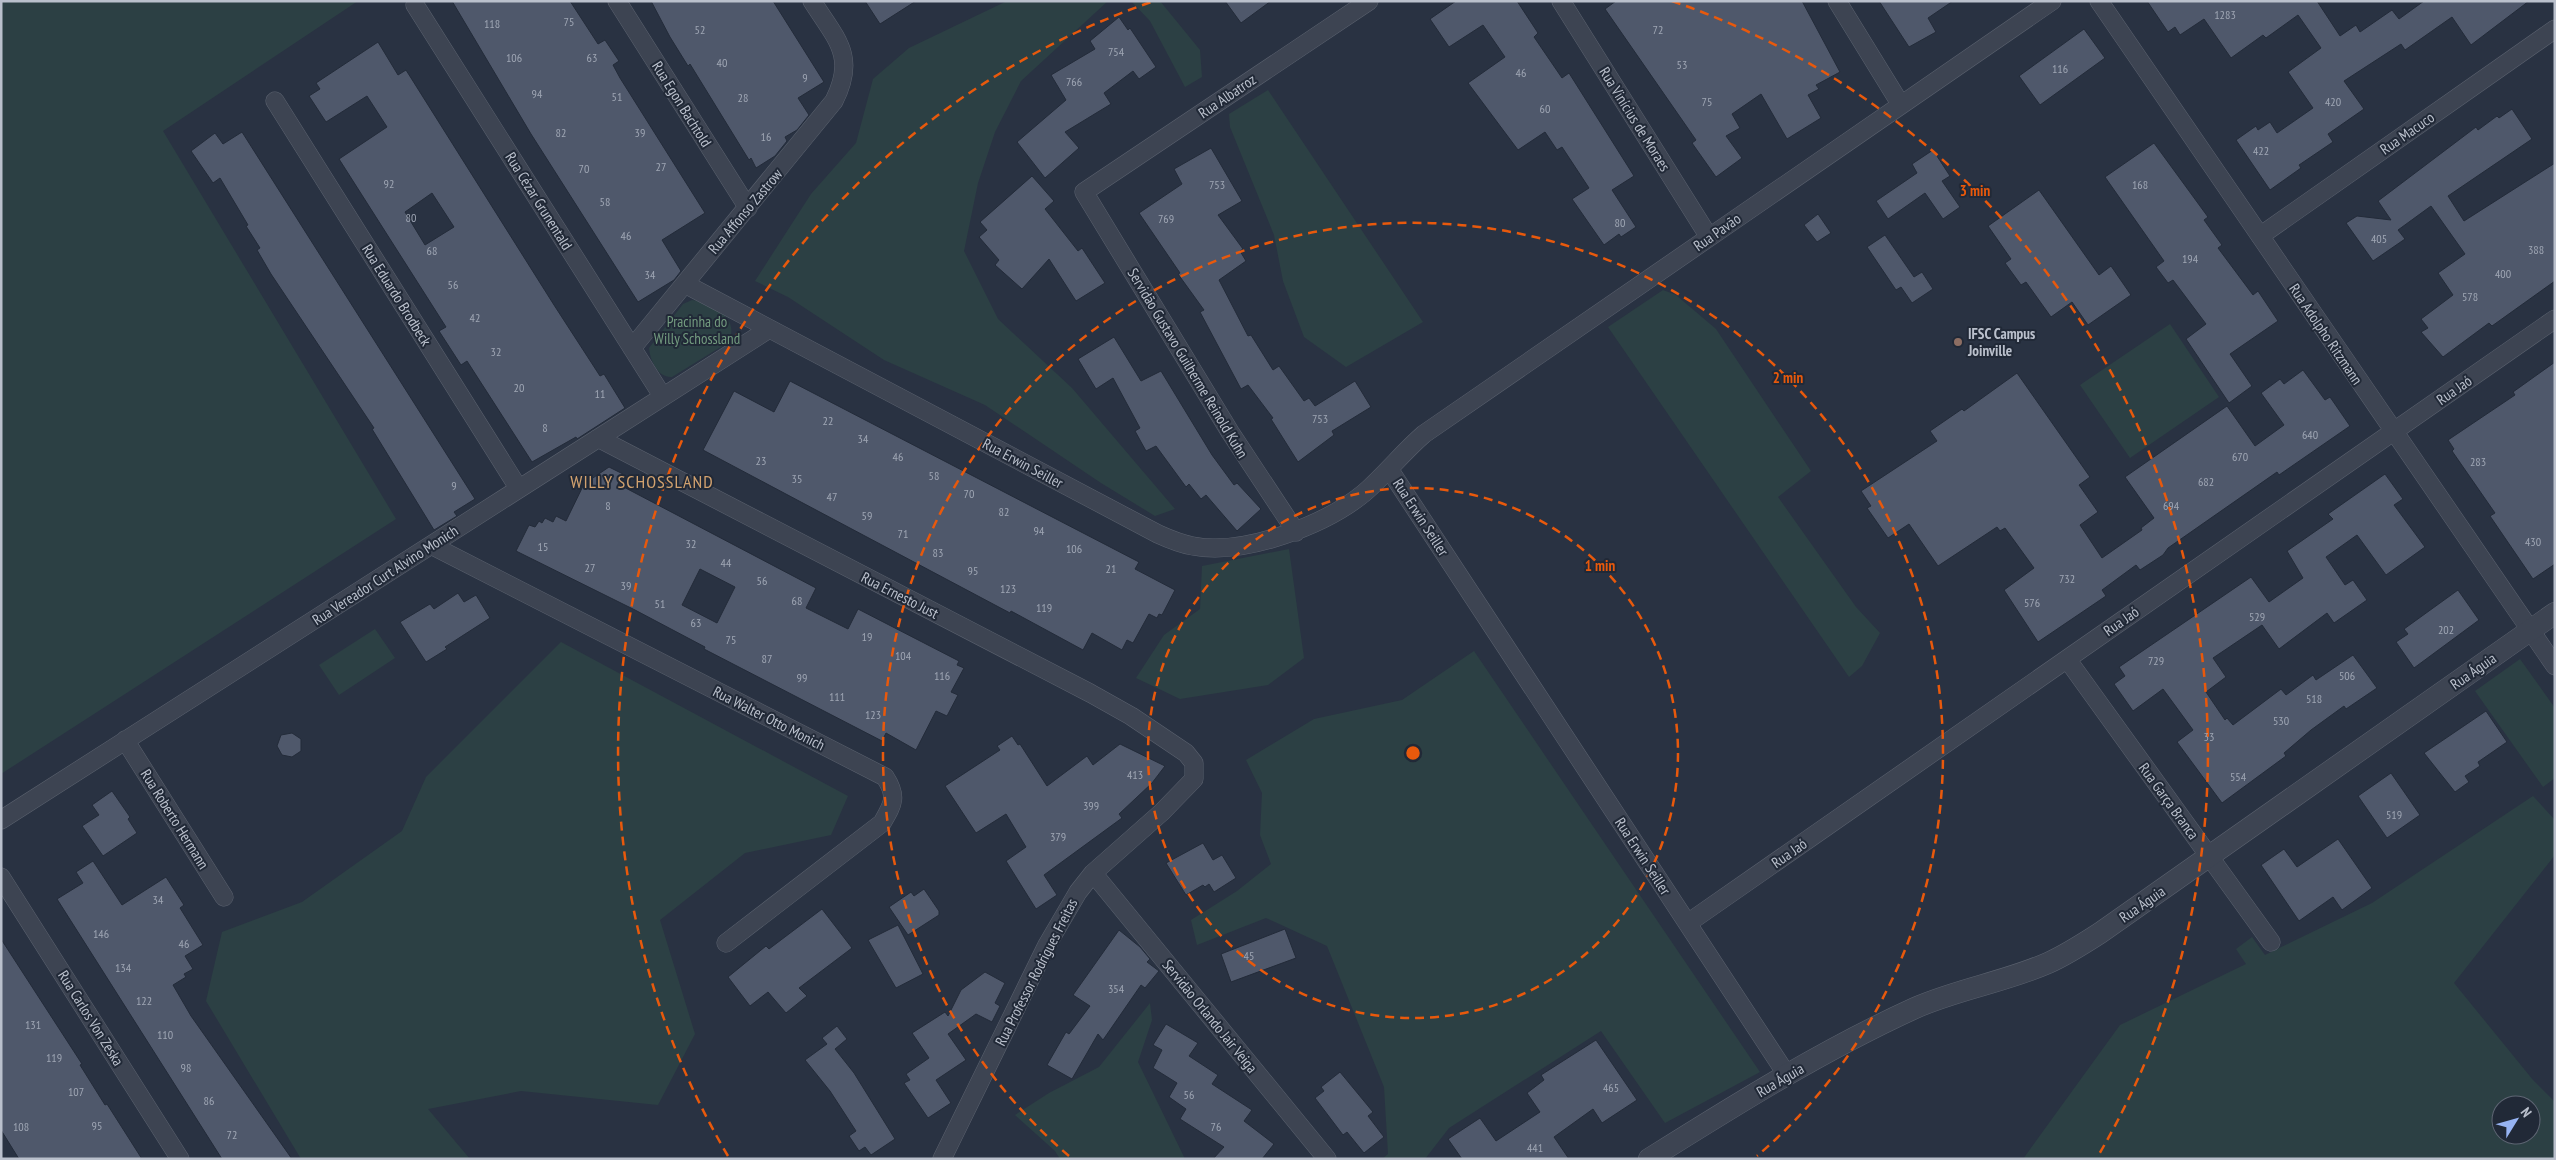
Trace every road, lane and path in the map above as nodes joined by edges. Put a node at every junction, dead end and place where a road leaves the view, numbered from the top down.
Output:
1 (617, 1) edge
2 (812, 1) edge
3 (1369, 1) edge
4 (1560, 1) edge
5 (1837, 1) edge
6 (2052, 1) edge
7 (2099, 1) edge
8 (415, 5) dead end
9 (2555, 29) edge
10 (275, 101) dead end
11 (1901, 105) junction
12 (1084, 192) joint
13 (748, 208) junction
14 (2260, 236) junction
15 (1709, 237) junction
16 (685, 284) junction
17 (2555, 319) edge
18 (769, 329) junction
19 (632, 348) junction
20 (663, 397) junction
21 (2393, 432) junction
22 (598, 438) junction
23 (1389, 469) junction
24 (519, 489) junction
25 (1296, 532) junction
26 (431, 545) junction
27 (2555, 613) edge
28 (2530, 631) junction
29 (2067, 659) junction
30 (2555, 666) edge
31 (125, 740) junction
32 (1194, 763) joint
33 (1, 820) edge
34 (2209, 857) junction
35 (1093, 873) junction
36 (1, 878) edge
37 (224, 897) dead end
38 (1688, 924) junction
39 (2271, 942) dead end
40 (726, 943) dead end
41 (1787, 1075) junction
42 (180, 1159) edge
43 (942, 1159) edge
44 (1327, 1159) edge
45 (1649, 1159) edge

1 - 13 street, Rua Egon Bachtold
2 - 13 street, Rua Affonso Zastrow
3 - 12 street, Rua Albatroz
4 - 15 street, Rua Vinícius de Moraes
5 - 11 street
6 - 11 street, Rua Pavão
7 - 14 street, Rua Adolpho Ritzmann
8 - 19 street, Rua Cézar Grunentald
9 - 14 street, Rua Macuco
10 - 24 street, Rua Eduardo Brodbeck
11 - 15 street, Rua Pavão
12 - 25 street, Servidão Gustavo Guilherme Reinold Kuhn
13 - 16 street, Rua Affonso Zastrow
14 - 21 street, Rua Adolpho Ritzmann
15 - 23 street, Rua Pavão
16 - 18 street, Rua Erwin Seiller
16 - 19 street, Rua Affonso Zastrow
17 - 21 street, Rua Jaó
18 - 20 street, Rua Vereador Curt Alvino Monich
18 - 25 street, Rua Erwin Seiller
19 - 20 street, Rua Cézar Grunentald
20 - 22 street, Rua Vereador Curt Alvino Monich
21 - 28 street, Rua Adolpho Ritzmann
21 - 29 street, Rua Jaó
22 - 24 street, Rua Vereador Curt Alvino Monich
22 - 32 street, Rua Ernesto Just
23 - 25 street, Rua Erwin Seiller
23 - 38 street, Rua Erwin Seiller
24 - 26 street, Rua Vereador Curt Alvino Monich
26 - 31 street, Rua Vereador Curt Alvino Monich
26 - 40 street, Rua Walter Otto Monich
27 - 28 street, Rua Águia
28 - 30 street, Rua Adolpho Ritzmann
28 - 34 street, Rua Águia
29 - 34 street, Rua Garça Branca
29 - 38 street, Rua Jaó
31 - 33 street, Rua Vereador Curt Alvino Monich
31 - 37 street, Rua Roberto Hermann
32 - 35 street, Rua Professor Rodrigues Freitas
34 - 39 street, Rua Garça Branca
34 - 41 street, Rua Águia
35 - 43 street, Rua Professor Rodrigues Freitas
35 - 44 street, Servidão Orlando Jair Veiga
36 - 42 street, Rua Carlos Von Zeska
38 - 41 street, Rua Erwin Seiller
41 - 45 street, Rua Águia

